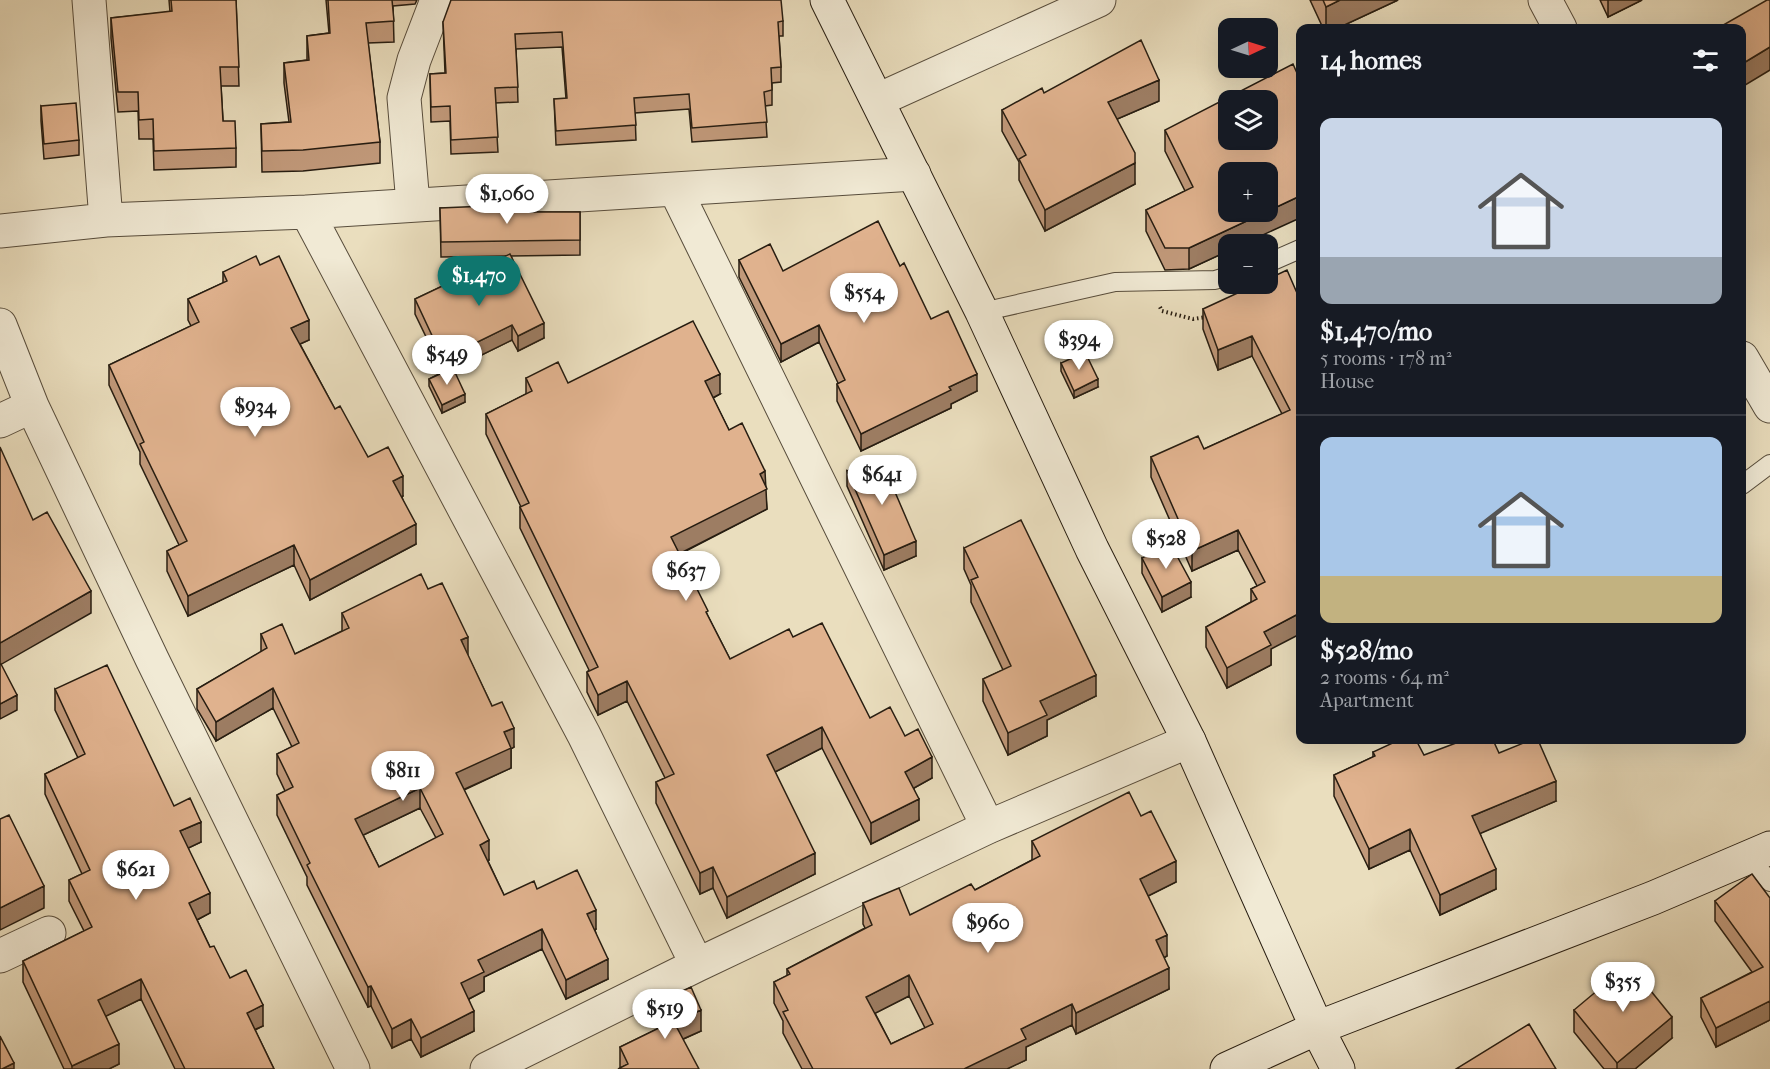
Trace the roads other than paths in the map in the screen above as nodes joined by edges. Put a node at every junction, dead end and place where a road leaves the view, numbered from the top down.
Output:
1 (89, 0) edge
2 (437, 0) edge
3 (827, 0) edge
4 (1099, 0) edge
5 (1545, 0) edge
6 (1558, 24) edge
7 (878, 100) junction
8 (914, 174) junction
9 (676, 191) junction
10 (413, 204) junction
11 (308, 212) junction
12 (106, 220) junction
13 (0, 231) edge
14 (1296, 251) edge
15 (1278, 259) edge
16 (1218, 279) edge
17 (982, 312) junction
18 (0, 326) edge
19 (1746, 365) edge
20 (32, 406) junction
21 (1770, 406) edge
22 (0, 421) edge
23 (1770, 464) edge
24 (1746, 482) edge
25 (1189, 741) junction
26 (988, 827) junction
27 (1759, 853) edge
28 (1770, 882) edge
29 (49, 933) dead end
30 (0, 956) edge
31 (697, 965) junction
32 (1317, 1028) junction
33 (353, 1069) edge
34 (487, 1069) edge
35 (1227, 1069) edge
36 (1338, 1069) edge

1 - 12 street
2 - 10 street
3 - 7 street
4 - 7 street
5 - 6 street
7 - 8 street
8 - 9 street
8 - 17 street
9 - 10 street
9 - 26 street
10 - 11 street
11 - 12 street
11 - 31 street
12 - 13 street
14 - 15 lane
16 - 17 lane
17 - 25 street
18 - 20 street
19 - 21 street
20 - 22 street
20 - 33 street
23 - 24 lane
25 - 26 street
25 - 32 street
26 - 31 street
27 - 28 lane
27 - 32 street
29 - 30 street
31 - 34 street
32 - 35 street
32 - 36 street

